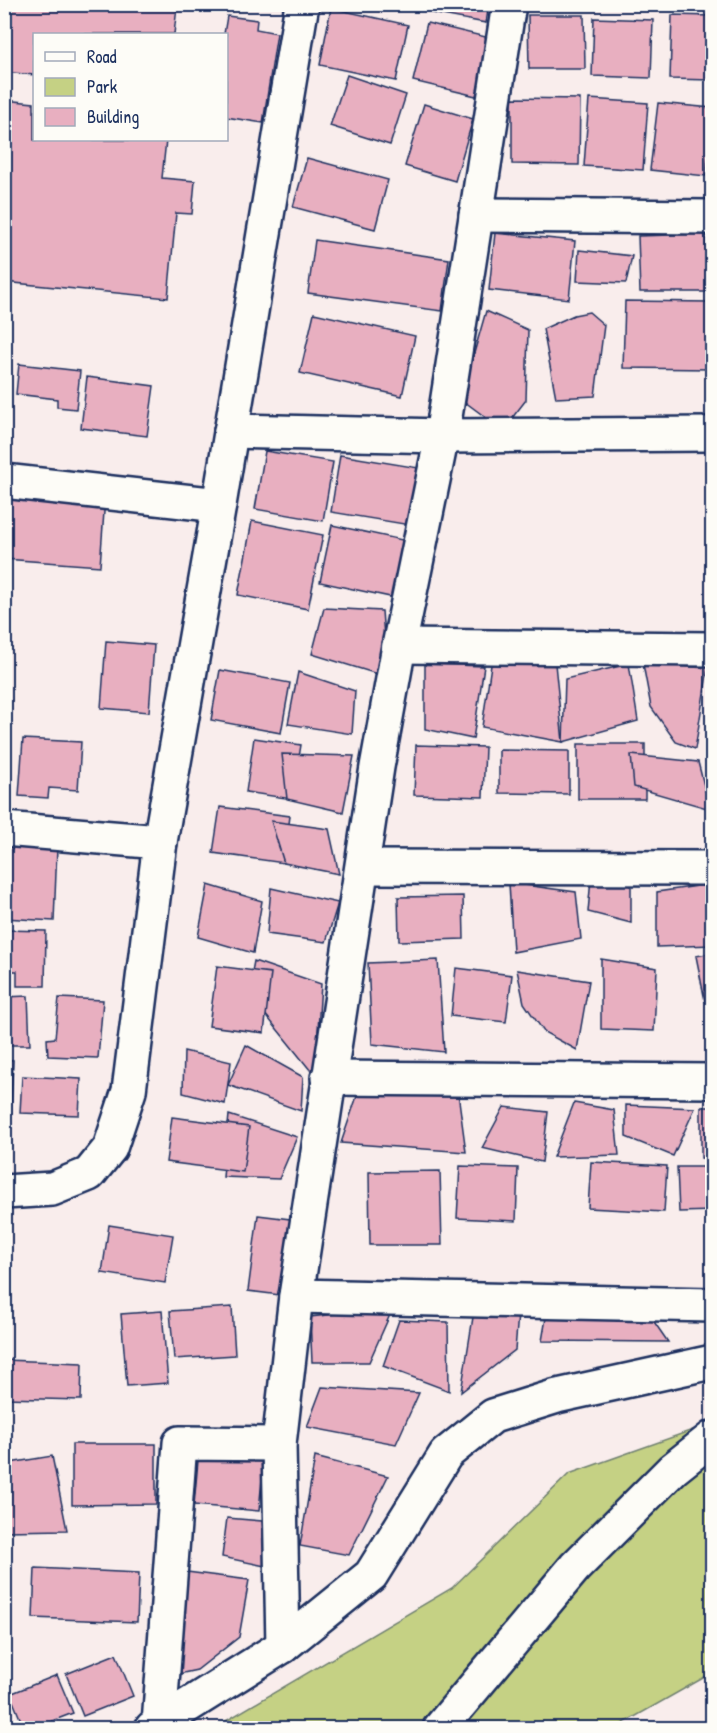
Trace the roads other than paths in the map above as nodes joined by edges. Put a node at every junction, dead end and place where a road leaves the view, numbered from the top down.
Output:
1 (302, 4) edge
2 (509, 4) edge
3 (476, 215) junction
4 (712, 217) edge
5 (231, 431) junction
6 (712, 434) edge
7 (442, 436) junction
8 (4, 481) edge
9 (219, 505) junction
10 (399, 646) junction
11 (712, 649) edge
12 (4, 828) edge
13 (160, 842) junction
14 (363, 867) junction
15 (712, 868) edge
16 (328, 1078) junction
17 (712, 1081) edge
18 (4, 1192) edge
19 (296, 1296) junction
20 (712, 1305) edge
21 (712, 1362) edge
22 (712, 1438) edge
23 (279, 1444) junction
24 (283, 1646) junction
25 (156, 1726) edge
26 (440, 1728) edge

1 - 5 street
2 - 3 street
3 - 4 street
3 - 7 street
5 - 7 street
5 - 9 street
6 - 7 street
7 - 10 street
8 - 9 street
9 - 13 street
10 - 11 street
10 - 14 street
12 - 13 street
13 - 18 street
14 - 15 street
14 - 16 street
16 - 17 street
16 - 19 street
19 - 20 street
19 - 23 street
21 - 24 street
22 - 26 street
23 - 24 street
23 - 25 street
24 - 25 street

